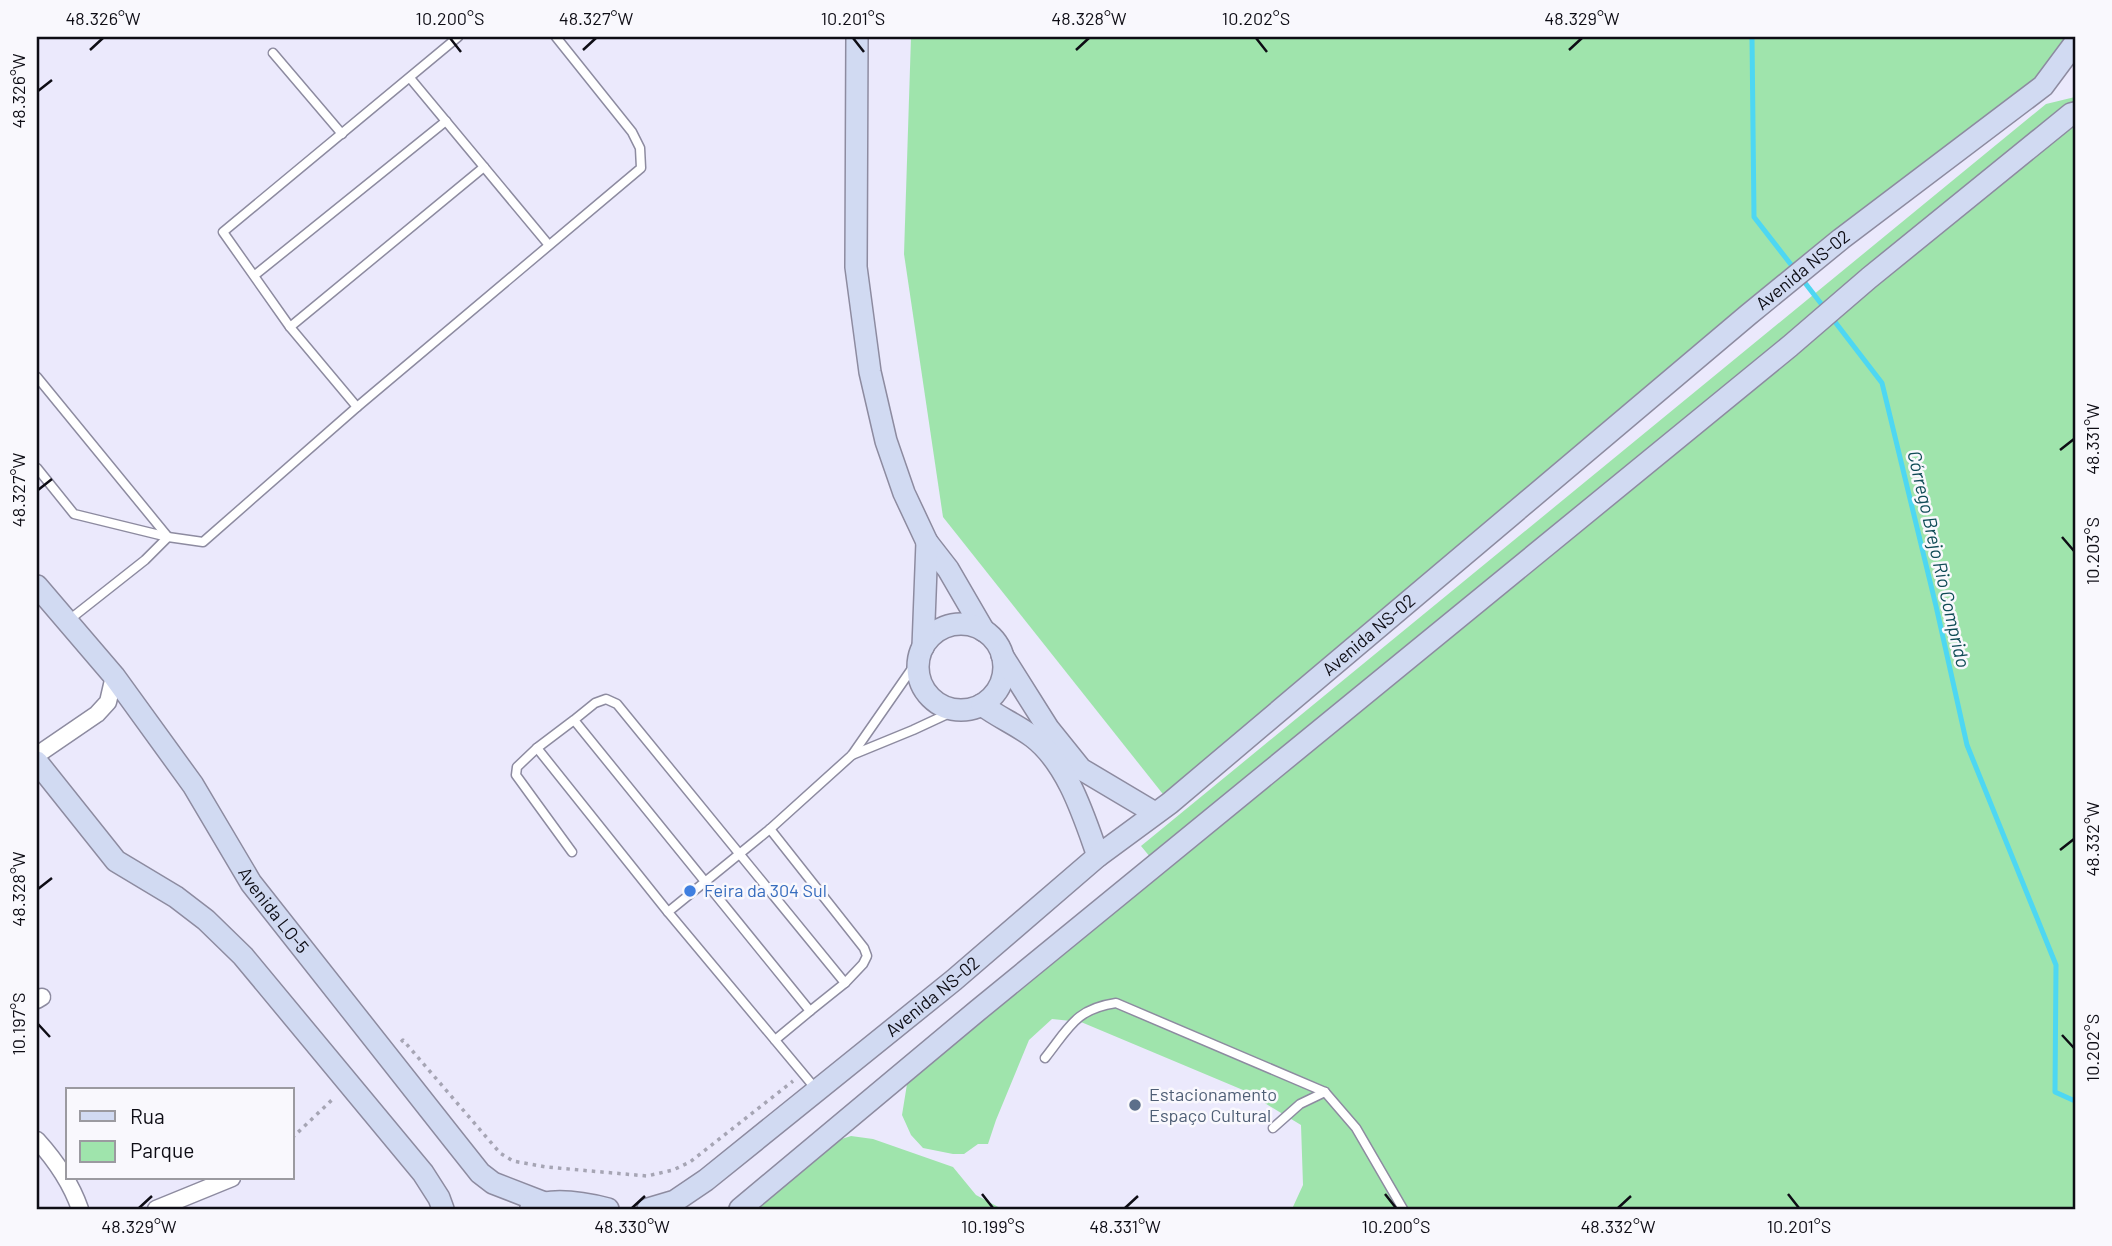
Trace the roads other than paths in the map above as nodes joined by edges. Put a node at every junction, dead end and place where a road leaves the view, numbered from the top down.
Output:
1 (458, 37) edge
2 (556, 37) edge
3 (857, 37) edge
4 (2075, 43) edge
5 (273, 54) dead end
6 (410, 78) junction
7 (2075, 113) edge
8 (446, 121) junction
9 (341, 134) junction
10 (484, 167) junction
11 (548, 244) junction
12 (255, 275) junction
13 (290, 327) junction
14 (37, 377) edge
15 (357, 407) junction
16 (37, 468) edge
17 (168, 537) junction
18 (928, 542) junction
19 (37, 586) edge
20 (67, 622) junction
21 (985, 631) junction
22 (920, 654) junction
23 (1002, 655) junction
24 (114, 676) junction
25 (982, 705) junction
26 (956, 710) junction
27 (574, 720) junction
28 (537, 748) junction
29 (37, 755) edge
30 (852, 755) junction
31 (37, 762) edge
32 (1155, 813) junction
33 (770, 829) junction
34 (572, 852) dead end
35 (739, 854) junction
36 (1098, 856) junction
37 (706, 881) junction
38 (668, 912) junction
39 (845, 983) junction
40 (810, 1011) junction
41 (775, 1040) junction
42 (1045, 1058) dead end
43 (817, 1091) junction
44 (1325, 1092) junction
45 (1273, 1128) dead end
46 (37, 1140) edge
47 (66, 1179) edge
48 (67, 1180) edge
49 (227, 1180) edge
50 (533, 1206) edge
51 (80, 1209) edge
52 (156, 1209) edge
53 (443, 1209) edge
54 (608, 1209) edge
55 (648, 1209) edge
56 (740, 1209) edge
57 (1403, 1209) edge

1 - 6 lane
2 - 11 lane
3 - 18 street
4 - 32 street, Avenida NS-02
5 - 9 lane
6 - 8 lane
6 - 9 lane
7 - 56 street
8 - 10 lane
8 - 12 lane
9 - 12 lane
10 - 11 lane
10 - 13 lane
11 - 15 lane
12 - 13 lane
13 - 15 lane
14 - 17 lane
15 - 17 lane
16 - 17 lane
17 - 20 lane
18 - 21 street
18 - 22 street
19 - 20 street, Avenida LO-5
20 - 24 street, Avenida LO-5
21 - 22 street
21 - 23 street
22 - 26 street
22 - 30 lane
23 - 25 street
23 - 32 street
24 - 29 street
24 - 50 street, Avenida LO-5
25 - 26 street
25 - 36 street
26 - 30 lane
27 - 28 lane
27 - 35 lane
27 - 37 lane
28 - 34 lane
28 - 38 lane
30 - 33 lane
31 - 53 street
32 - 36 street, Avenida NS-02
33 - 35 lane
33 - 39 lane
35 - 37 lane
35 - 39 lane
36 - 43 street, Avenida NS-02
37 - 38 lane
37 - 40 lane
38 - 41 lane
39 - 40 lane
40 - 41 lane
41 - 43 lane
42 - 44 lane
43 - 55 street, Avenida NS-02
44 - 45 lane
44 - 57 lane
46 - 47 street
48 - 51 street
49 - 52 street
50 - 54 street, Avenida LO-5

